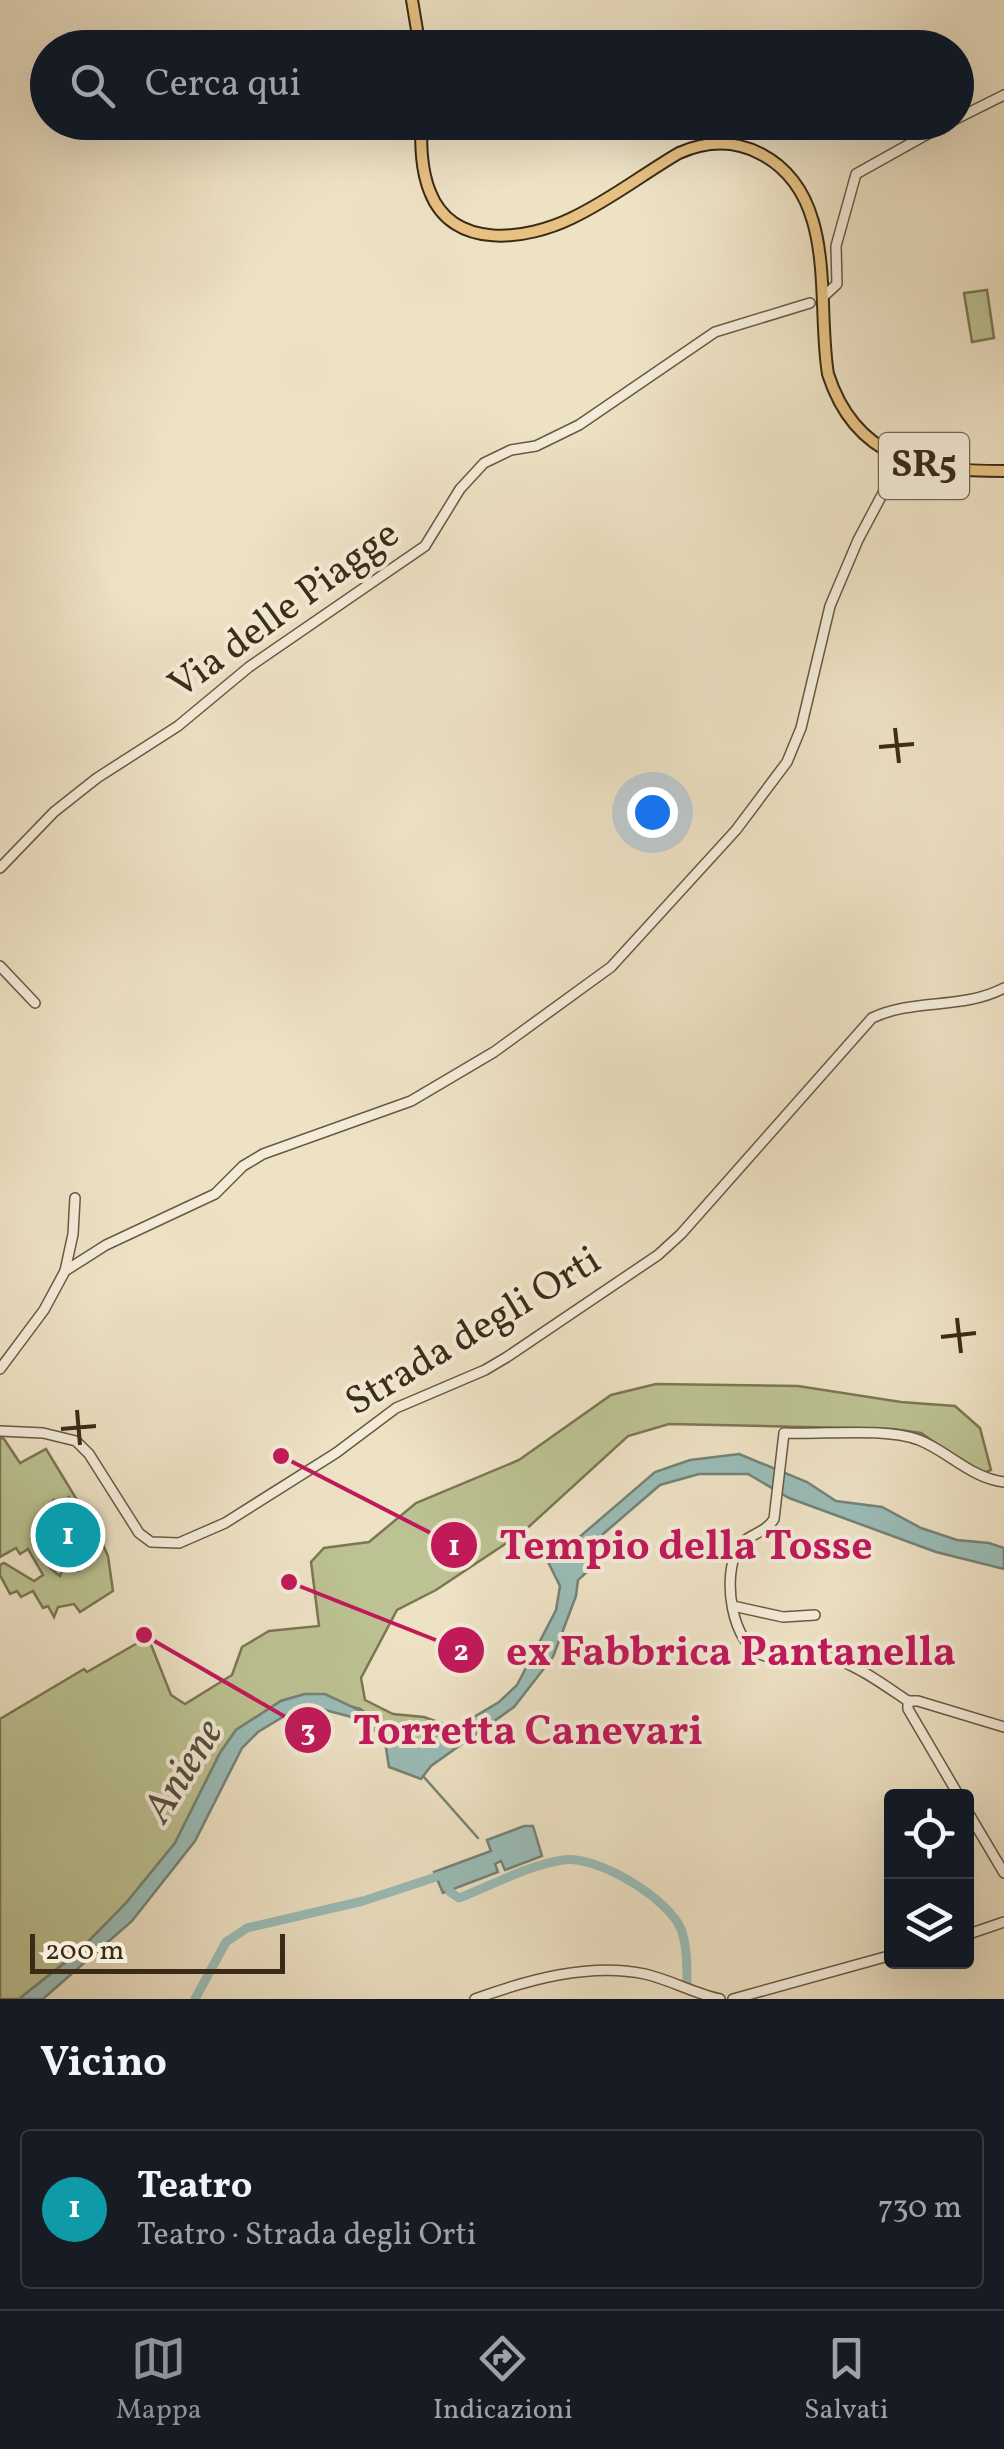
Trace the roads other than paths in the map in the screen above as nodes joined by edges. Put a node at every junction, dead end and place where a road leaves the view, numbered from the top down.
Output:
1 (412, 0) edge
2 (417, 30) edge
3 (1004, 95) edge
4 (974, 110) edge
5 (422, 140) edge
6 (917, 140) edge
7 (823, 297) junction
8 (810, 303) dead end
9 (901, 460) junction
10 (1004, 471) edge
11 (0, 868) edge
12 (0, 966) edge
13 (1004, 988) edge
14 (35, 1003) dead end
15 (75, 1198) dead end
16 (65, 1271) junction
17 (0, 1369) edge
18 (0, 1431) edge
19 (1004, 1482) edge
20 (732, 1606) junction
21 (815, 1614) dead end
22 (908, 1701) junction
23 (1004, 1727) edge
24 (955, 1789) edge
25 (974, 1822) edge
26 (1004, 1873) edge
27 (1004, 1922) edge
28 (974, 1932) edge
29 (884, 1958) edge
30 (772, 1994) edge
31 (475, 1999) edge
32 (720, 1999) edge
33 (733, 1999) edge

1 - 2 main road
3 - 4 street
5 - 7 main road, SR5
6 - 7 street
7 - 9 main road, SR5
8 - 11 street, Via delle Piagge
9 - 10 main road, SR5
9 - 16 street
12 - 14 street
13 - 18 street, Strada degli Orti
15 - 16 street
16 - 17 street
19 - 20 street
20 - 21 street
20 - 22 street
22 - 23 street
22 - 24 street
25 - 26 street
27 - 28 street
29 - 30 street
30 - 33 street
31 - 32 street

